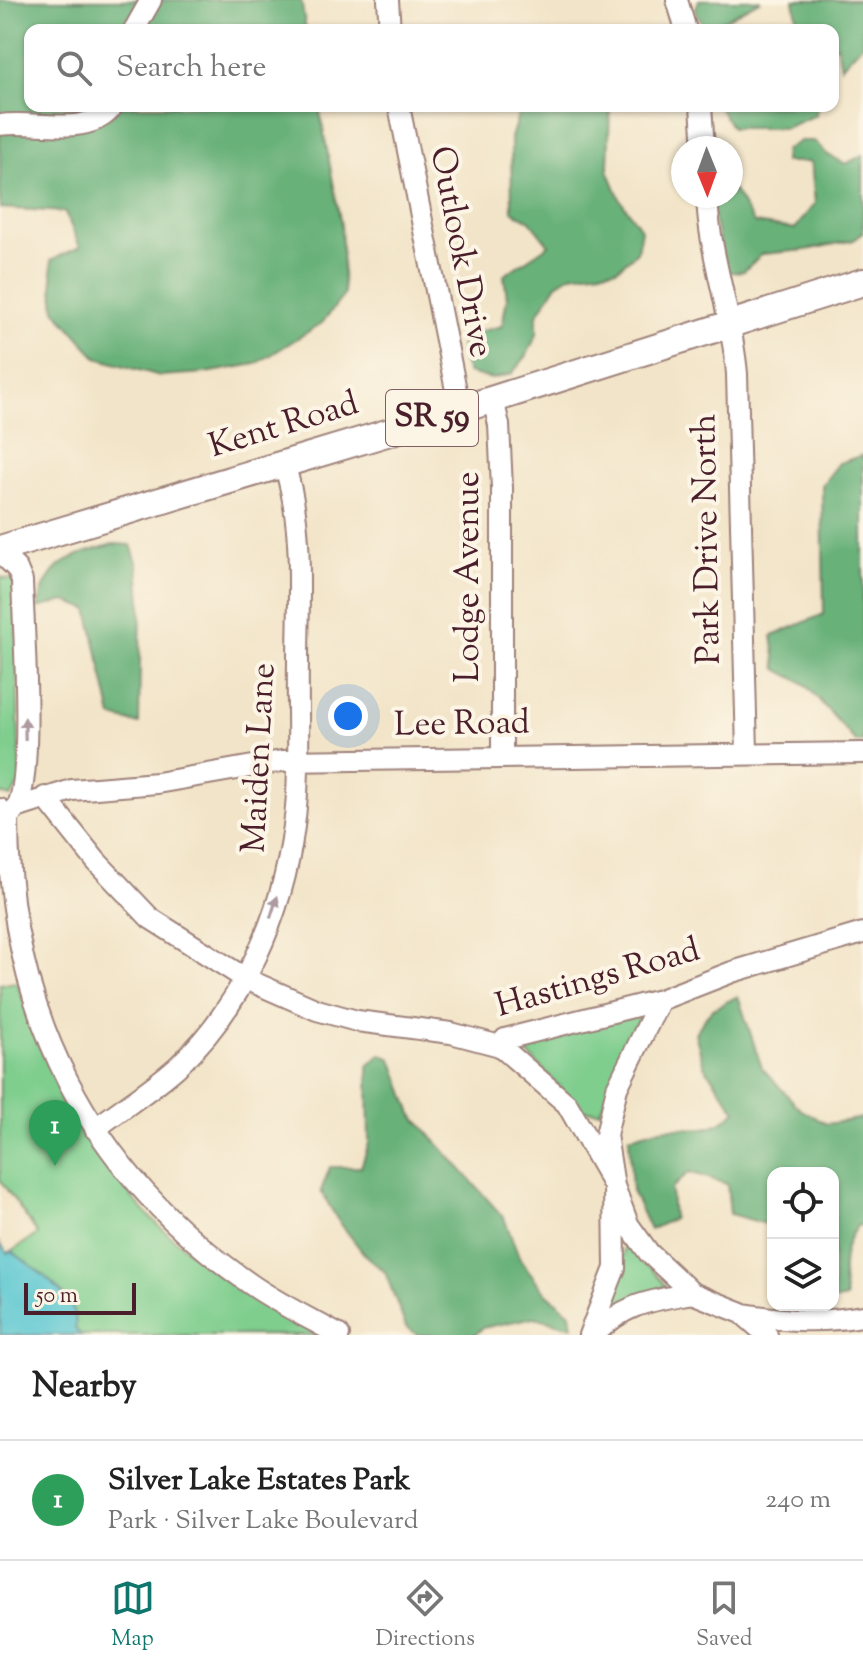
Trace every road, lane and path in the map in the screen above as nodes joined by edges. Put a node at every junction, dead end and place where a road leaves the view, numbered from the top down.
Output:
1 (151, 0) edge
2 (388, 0) edge
3 (677, 0) edge
4 (137, 24) edge
5 (390, 24) edge
6 (684, 24) edge
7 (107, 112) edge
8 (400, 112) edge
9 (701, 112) edge
10 (0, 125) edge
11 (703, 136) edge
12 (709, 208) edge
13 (863, 282) edge
14 (733, 325) junction
15 (493, 399) junction
16 (460, 410) junction
17 (284, 464) junction
18 (0, 550) edge
19 (747, 752) junction
20 (863, 753) edge
21 (502, 756) junction
22 (298, 760) junction
23 (45, 797) junction
24 (9, 811) edge
25 (863, 933) edge
26 (246, 979) junction
27 (660, 1000) junction
28 (500, 1046) junction
29 (95, 1129) junction
30 (614, 1186) junction
31 (692, 1293) junction
32 (742, 1313) junction
33 (863, 1316) edge
34 (823, 1329) edge
35 (339, 1335) edge
36 (592, 1335) edge
37 (767, 1335) edge

1 - 4 street
2 - 5 street
3 - 6 street
7 - 10 street
8 - 16 street, Outlook Drive
9 - 11 street
12 - 14 street, Park Drive North
13 - 14 main road, Kent Road / SR 59
14 - 15 main road, Kent Road / SR 59
14 - 19 street, Park Drive North
15 - 16 main road, Kent Road / SR 59
15 - 21 street, Lodge Avenue
16 - 17 main road, Kent Road / SR 59
17 - 18 main road, Kent Road / SR 59
17 - 22 street, Maiden Lane
24 -> 18 street
19 - 20 street, Lee Road
19 - 21 street, Lee Road
21 - 22 street, Lee Road
22 - 23 street, Lee Road
26 -> 22 street, Maiden Lane
23 - 24 street, Lee Road
23 - 26 street, Hastings Road
24 - 29 street
25 - 27 street, Hastings Road
26 - 28 street, Hastings Road
26 - 29 street, Maiden Lane
27 - 28 street, Hastings Road
27 - 30 street
28 - 30 street
29 - 35 street
30 - 31 street
30 - 36 street
31 - 32 street
31 - 36 street
32 - 34 street
32 - 37 street
33 - 34 street

